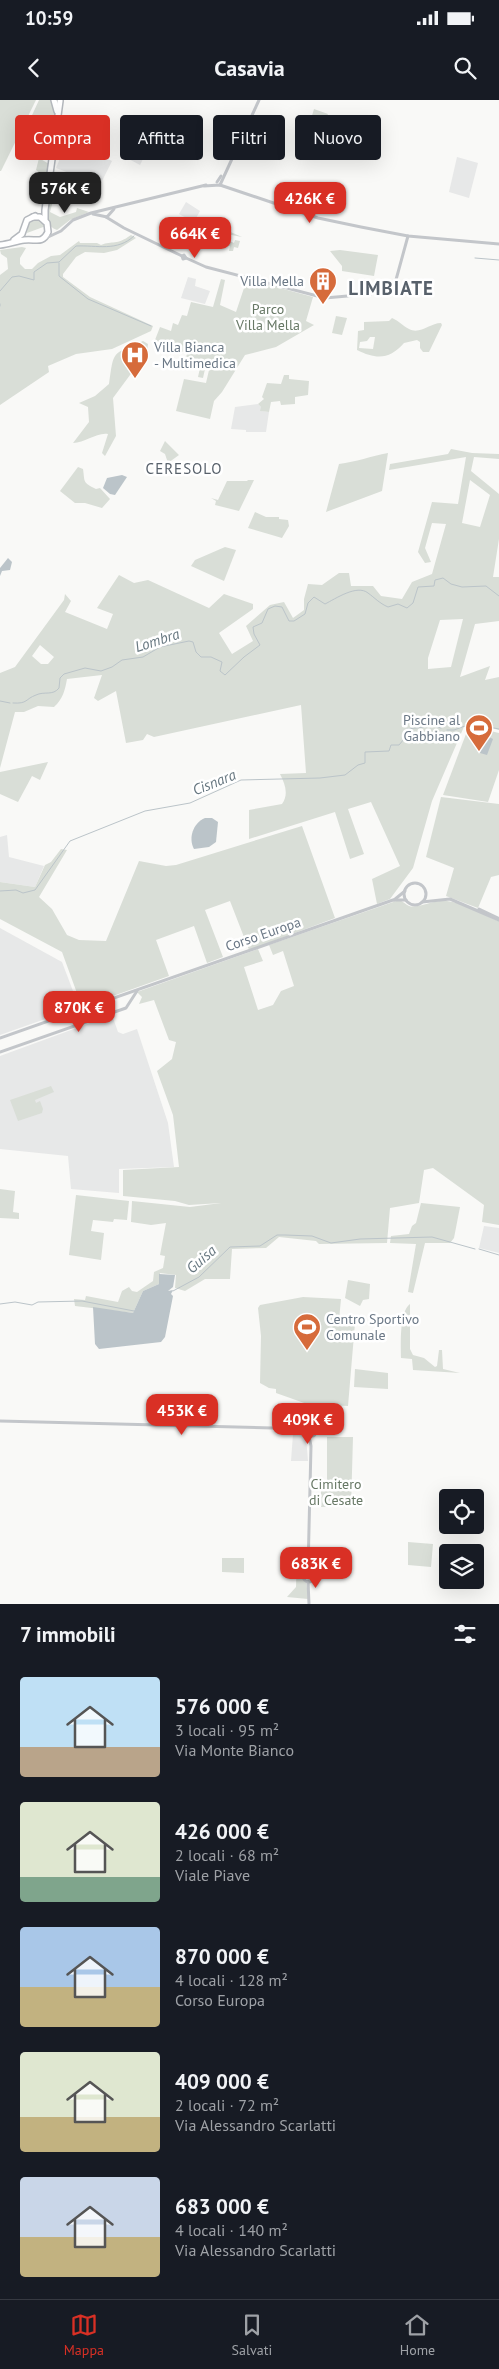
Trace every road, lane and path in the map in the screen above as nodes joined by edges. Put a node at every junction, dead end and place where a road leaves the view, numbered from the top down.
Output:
1 (57, 100) edge
2 (259, 100) edge
3 (218, 184) junction
4 (46, 203) junction
5 (108, 214) junction
6 (34, 217) junction
7 (46, 221) junction
8 (24, 227) junction
9 (48, 227) junction
10 (60, 231) junction
11 (408, 236) junction
12 (44, 239) junction
13 (29, 240) junction
14 (499, 244) edge
15 (1, 245) edge
16 (405, 891) junction
17 (426, 894) junction
18 (393, 900) junction
19 (406, 900) junction
20 (432, 900) junction
21 (422, 902) junction
22 (473, 908) junction
23 (498, 918) edge
24 (139, 989) junction
25 (118, 996) junction
26 (131, 1002) junction
27 (0, 1038) edge
28 (0, 1052) edge
29 (0, 1422) edge
30 (310, 1429) junction
31 (295, 1430) junction
32 (308, 1435) junction
33 (315, 1435) junction
34 (311, 1444) junction
35 (310, 1570) junction
36 (310, 1581) junction
37 (309, 1604) edge

1 - 4 main road
2 - 3 street
3 - 5 street
3 - 11 street
4 - 6 main road
4 - 7 main road
5 - 10 street
5 - 11 street
6 - 7 main road
6 - 8 main road
7 - 9 main road
8 - 13 main road
8 - 15 main road
9 - 10 street
9 - 12 main road
10 - 12 street
11 - 14 street
12 - 13 main road
13 - 15 main road
16 - 17 street
16 - 18 street, Corso Europa
16 - 19 street
17 - 20 street
17 - 21 street
18 - 19 street, Corso Europa
18 - 24 street, Corso Europa
19 - 21 street
20 - 21 street
20 - 22 street
22 - 23 street
22 - 23 street
24 - 25 street, Corso Europa
24 - 26 street
25 - 26 street
25 - 27 street, Corso Europa
26 - 28 street
29 - 31 street
30 - 31 street
30 - 32 street
30 - 33 street
31 - 32 street
32 - 33 street
32 - 34 street
33 - 34 street
34 - 35 street
35 - 36 street
35 - 36 street
36 - 37 street

